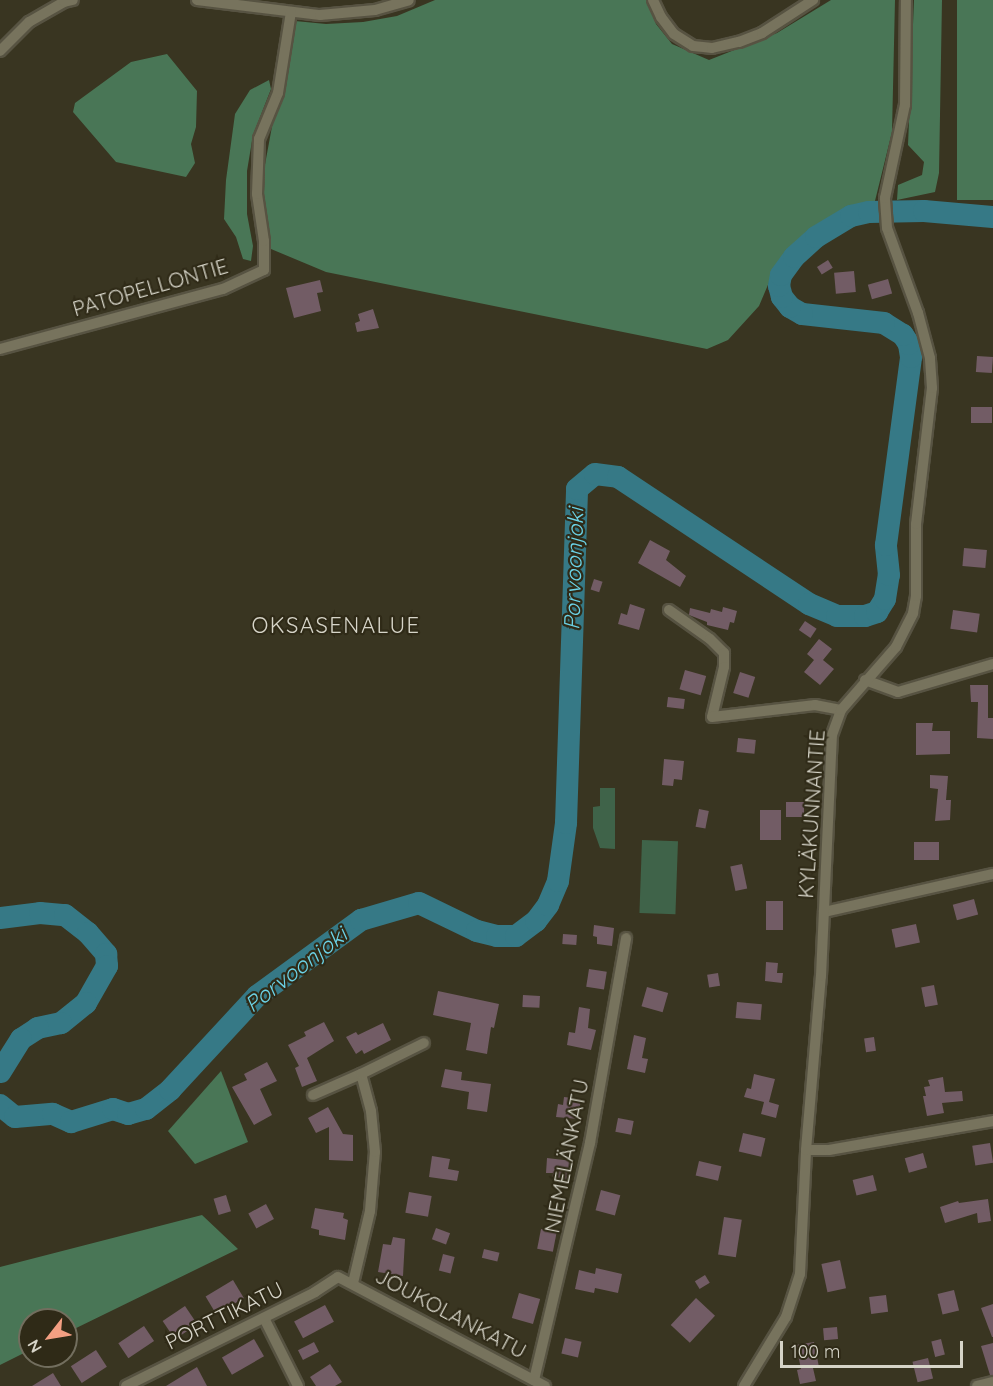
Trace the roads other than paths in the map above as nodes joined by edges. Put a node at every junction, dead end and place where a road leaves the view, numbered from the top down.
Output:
1 (74, 0) edge
2 (197, 0) edge
3 (409, 0) edge
4 (653, 0) edge
5 (813, 0) edge
6 (906, 0) edge
7 (291, 12) junction
8 (0, 51) edge
9 (0, 349) edge
10 (669, 610) dead end
11 (993, 664) edge
12 (865, 680) junction
13 (841, 710) junction
14 (993, 874) edge
15 (824, 912) junction
16 (626, 938) dead end
17 (424, 1043) dead end
18 (361, 1074) junction
19 (313, 1095) dead end
20 (993, 1121) edge
21 (806, 1150) junction
22 (338, 1277) joint
23 (353, 1283) junction
24 (264, 1318) junction
25 (534, 1380) junction
26 (146, 1382) edge
27 (993, 1382) edge
28 (126, 1386) edge
29 (298, 1386) edge
30 (545, 1386) edge
31 (744, 1386) edge
32 (977, 1386) edge

1 - 8 street
2 - 7 street
3 - 7 street
4 - 5 street
6 - 12 street, KYLÄKUNNANTIE
7 - 9 street, PATOPELLONTIE
10 - 13 street
11 - 12 street
12 - 13 street, KYLÄKUNNANTIE
13 - 15 street, KYLÄKUNNANTIE
14 - 15 street
15 - 21 street, KYLÄKUNNANTIE
16 - 25 street, NIEMELÄNKATU
17 - 18 street
18 - 19 street
18 - 23 street
20 - 21 street
21 - 31 street, KYLÄKUNNANTIE
22 - 23 street, JOUKOLANKATU
22 - 24 street, PORTTIKATU
23 - 25 street, JOUKOLANKATU
24 - 26 street, PORTTIKATU
24 - 29 street
25 - 30 street, JOUKOLANKATU
26 - 28 street, PORTTIKATU
27 - 32 street

